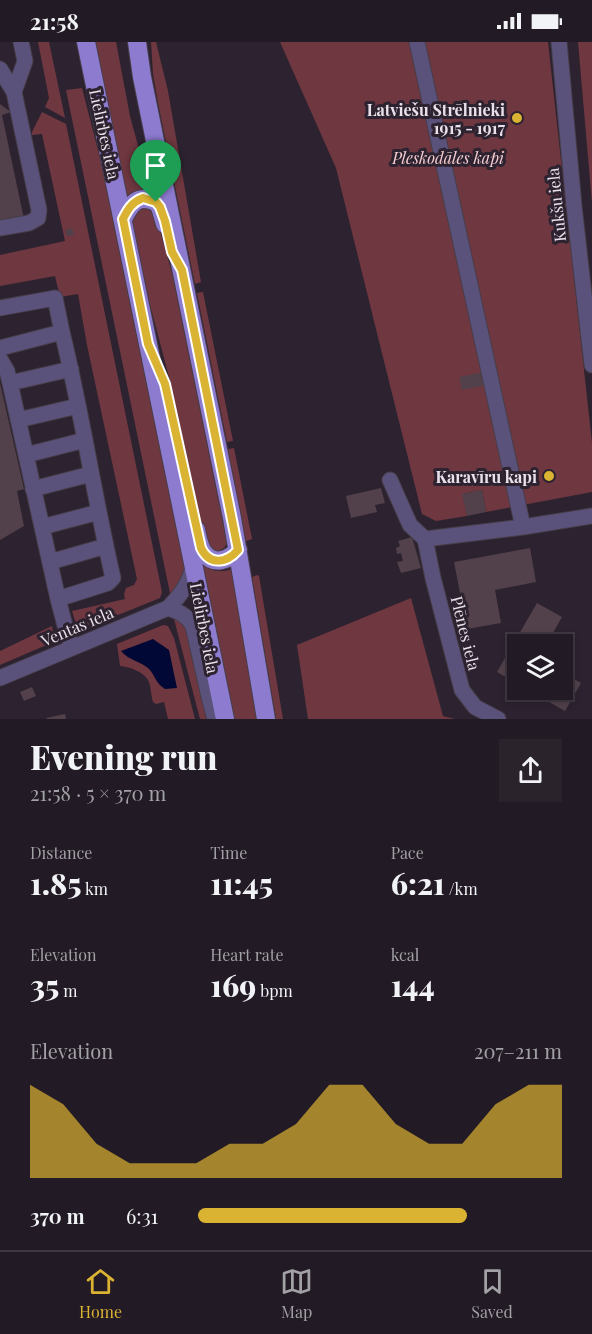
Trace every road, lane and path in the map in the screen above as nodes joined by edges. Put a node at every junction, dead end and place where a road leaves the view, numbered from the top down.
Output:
1 (21, 42) edge
2 (86, 42) edge
3 (124, 42) edge
4 (136, 42) edge
5 (145, 42) edge
6 (417, 42) edge
7 (559, 42) edge
8 (0, 69) edge
9 (142, 77) junction
10 (14, 92) junction
11 (165, 188) junction
12 (123, 219) junction
13 (0, 228) edge
14 (182, 270) junction
15 (0, 309) edge
16 (62, 332) junction
17 (148, 344) junction
18 (0, 348) edge
19 (0, 360) edge
20 (592, 365) edge
21 (71, 369) junction
22 (10, 383) junction
23 (78, 406) junction
24 (18, 420) junction
25 (85, 440) junction
26 (26, 455) junction
27 (91, 474) junction
28 (390, 480) dead end
29 (33, 489) junction
30 (99, 512) junction
31 (592, 516) edge
32 (523, 526) junction
33 (42, 527) junction
34 (425, 539) junction
35 (106, 546) junction
36 (238, 550) junction
37 (50, 562) junction
38 (193, 568) junction
39 (58, 599) junction
40 (168, 608) junction
41 (73, 647) junction
42 (0, 678) edge
43 (215, 719) edge
44 (225, 719) edge
45 (266, 719) edge
46 (498, 719) edge

1 - 10 street
2 - 12 main road, Lielirbes iela
3 - 11 main road
4 - 9 main road
5 - 9 street
6 - 32 street
7 - 20 street, Kukšu iela
8 - 10 street
9 - 11 main road
10 - 13 street
11 - 14 main road
12 - 14 main road
12 - 17 main road, Lielirbes iela
14 - 36 main road
15 - 16 street
16 - 18 street
16 - 21 street
17 - 36 main road
17 - 38 main road, Lielirbes iela
19 - 22 street
21 - 22 street
21 - 23 street
22 - 24 street
23 - 24 street
23 - 25 street
24 - 26 street
25 - 26 street
25 - 27 street
26 - 29 street
27 - 29 street
27 - 30 street
28 - 34 street
29 - 33 street
30 - 33 street
30 - 35 street
31 - 32 street
32 - 34 street
33 - 37 street
34 - 46 street, Plēnes iela
35 - 37 street
35 - 39 street
36 - 45 main road
37 - 39 street
38 - 40 street, Ventas iela
38 - 44 main road, Lielirbes iela
39 - 41 street
40 - 41 street, Ventas iela
40 - 43 street, Lielirbes iela
41 - 42 street, Ventas iela

